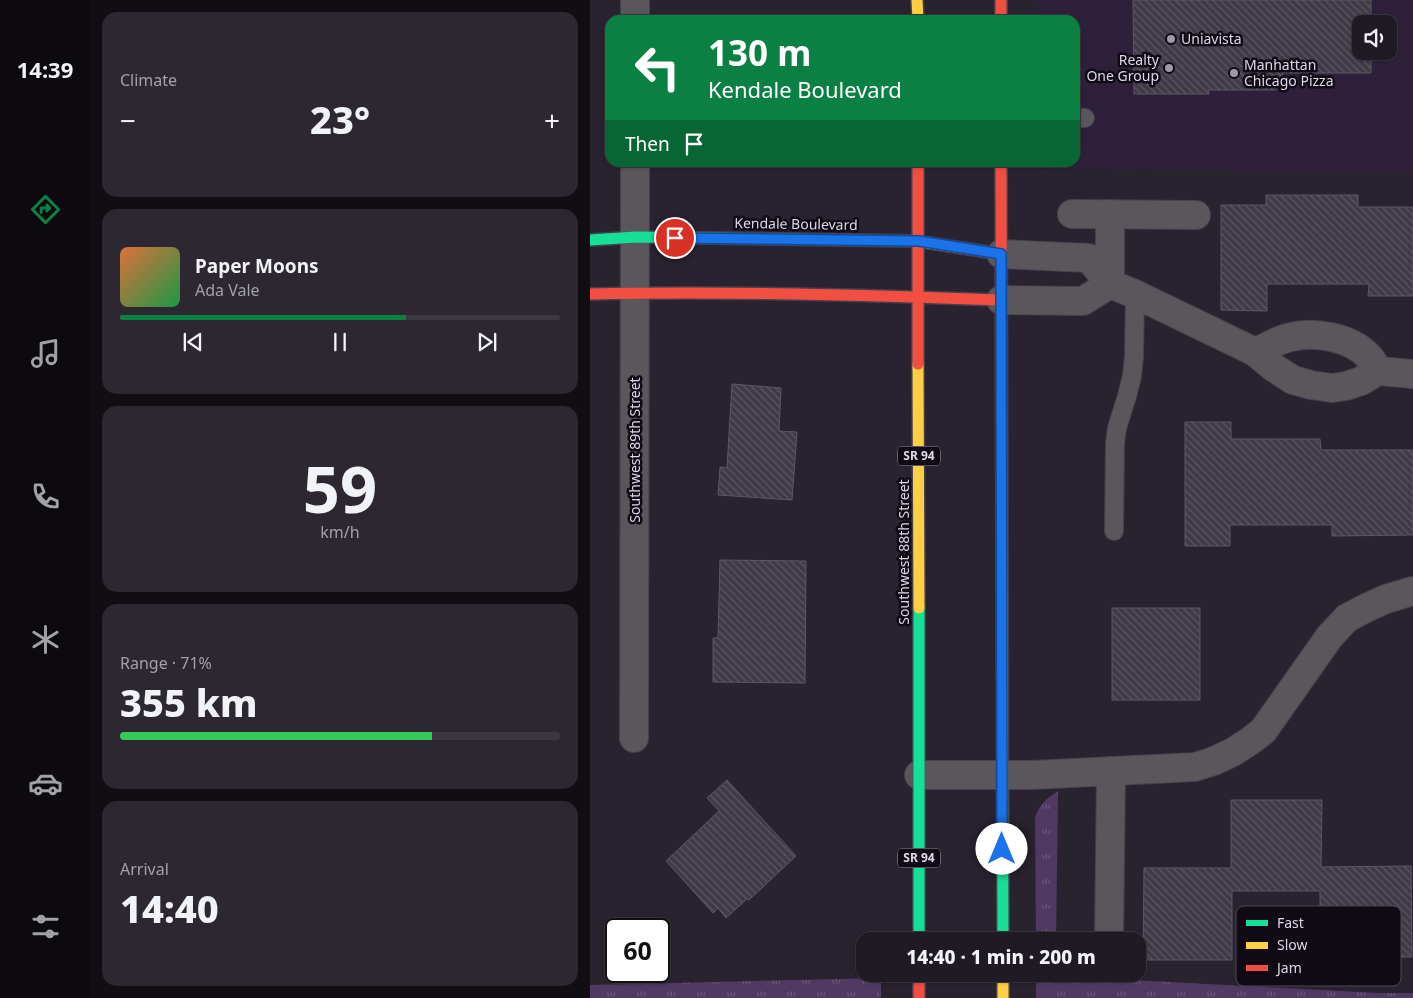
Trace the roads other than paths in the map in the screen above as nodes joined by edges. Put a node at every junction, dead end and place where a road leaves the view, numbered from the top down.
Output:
1 (635, 0) edge
2 (918, 0) edge
3 (1001, 0) edge
4 (635, 15) edge
5 (918, 15) edge
6 (1001, 15) edge
7 (635, 167) edge
8 (918, 167) edge
9 (1001, 167) edge
10 (1072, 214) dead end
11 (1110, 214) junction
12 (1196, 215) dead end
13 (636, 237) junction
14 (590, 240) edge
15 (919, 241) junction
16 (1001, 254) junction
17 (1123, 289) junction
18 (636, 293) junction
19 (590, 294) edge
20 (918, 296) junction
21 (1001, 300) junction
22 (1256, 352) junction
23 (1378, 371) junction
24 (1413, 374) edge
25 (1114, 531) dead end
26 (1413, 591) edge
27 (634, 738) dead end
28 (1111, 771) junction
29 (919, 775) junction
30 (1002, 775) junction
31 (919, 932) edge
32 (1003, 932) edge
33 (1110, 932) edge
34 (919, 982) edge
35 (1003, 982) edge
36 (919, 998) edge
37 (1003, 998) edge

1 - 4 street
2 - 5 main road
3 - 6 main road
7 - 13 street, Southwest 89th Street
8 - 15 main road, Southwest 88th Street / SR 94
9 - 16 main road
10 - 11 street
11 - 12 street
11 - 17 street
13 - 14 main road, Kendale Boulevard
13 - 15 main road, Kendale Boulevard
13 - 18 street, Southwest 89th Street
15 - 16 main road, Kendale Boulevard
15 - 20 main road, Southwest 88th Street / SR 94
16 - 17 street
16 - 21 main road
17 - 21 street
17 - 22 street
17 - 25 lane
18 - 19 main road
18 - 20 main road
18 - 27 street, Southwest 89th Street
20 - 21 main road
20 - 29 main road, Southwest 88th Street / SR 94
21 - 30 main road
22 - 23 street
22 - 23 street
23 - 24 street
26 - 28 street
28 - 30 street
28 - 33 street
29 - 30 street
29 - 31 main road, Southwest 88th Street / SR 94
30 - 32 main road
34 - 36 main road
35 - 37 main road

